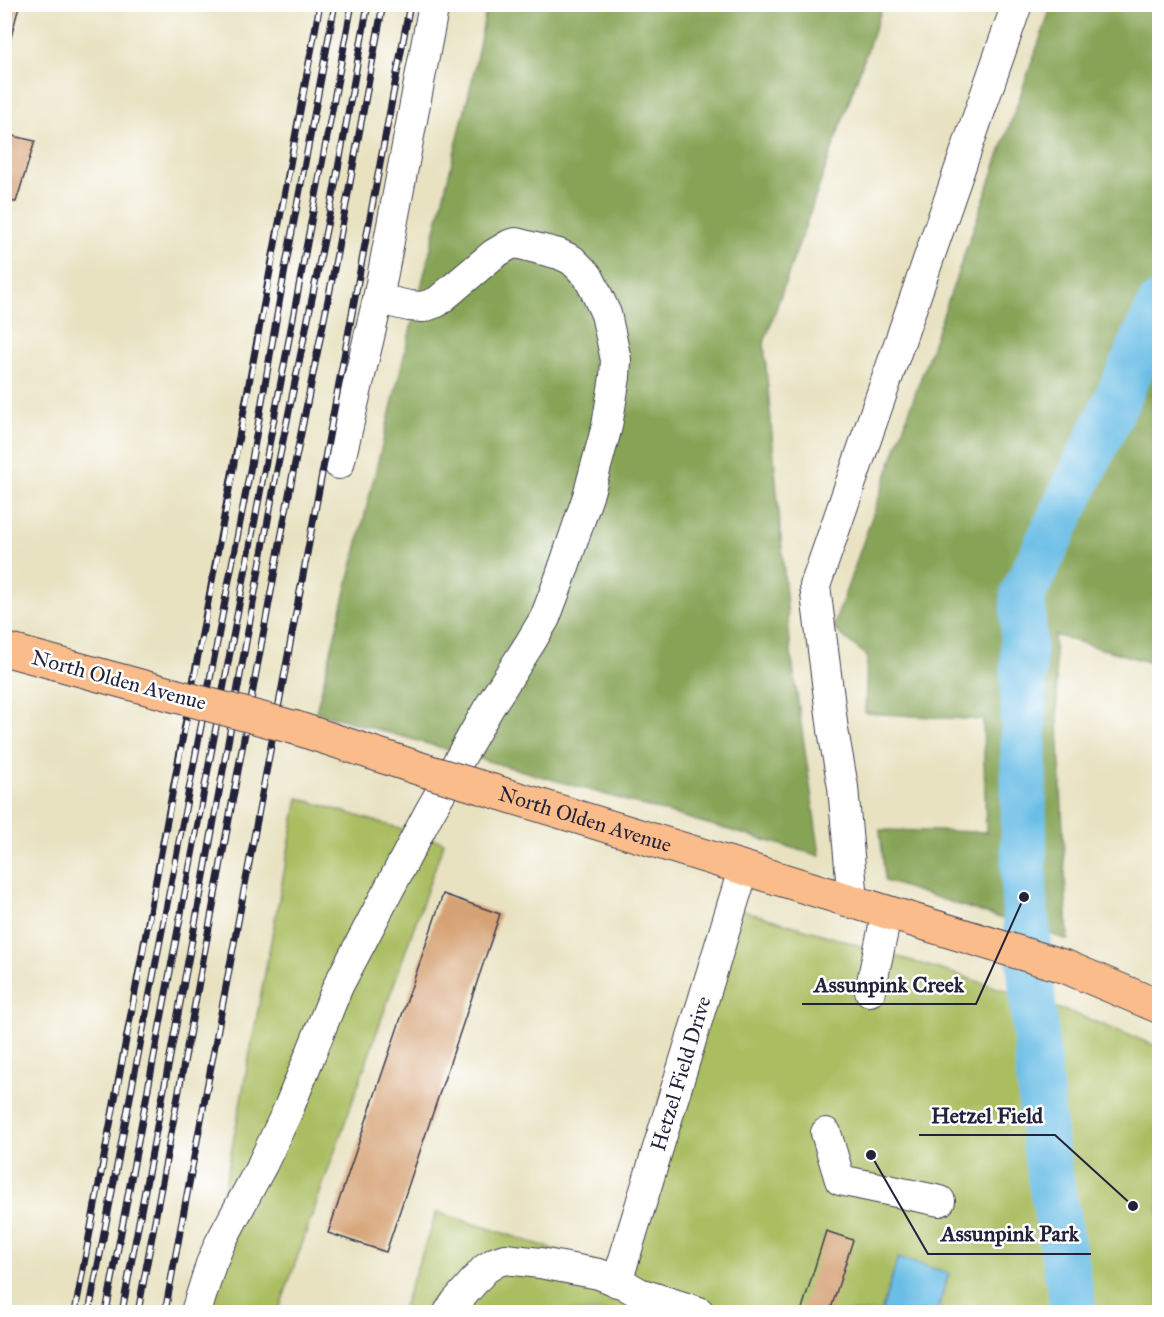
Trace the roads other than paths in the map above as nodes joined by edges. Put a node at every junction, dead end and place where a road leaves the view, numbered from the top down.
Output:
1 (434, 4) edge
2 (1017, 4) edge
3 (378, 299) junction
4 (339, 464) dead end
5 (4, 649) edge
6 (744, 867) junction
7 (853, 901) junction
8 (887, 912) junction
9 (870, 991) dead end
10 (1160, 1007) edge
11 (826, 1133) dead end
12 (940, 1201) dead end
13 (617, 1282) junction
14 (196, 1312) edge
15 (449, 1312) edge
16 (699, 1312) edge

1 - 3 street
2 - 7 street
3 - 4 street
3 - 14 street
5 - 6 main road, North Olden Avenue, bridge
6 - 7 main road, North Olden Avenue
6 - 13 street, Hetzel Field Drive
7 - 8 main road, North Olden Avenue
8 - 9 street
8 - 10 main road, North Olden Avenue
11 - 12 street
13 - 15 street
13 - 16 street

